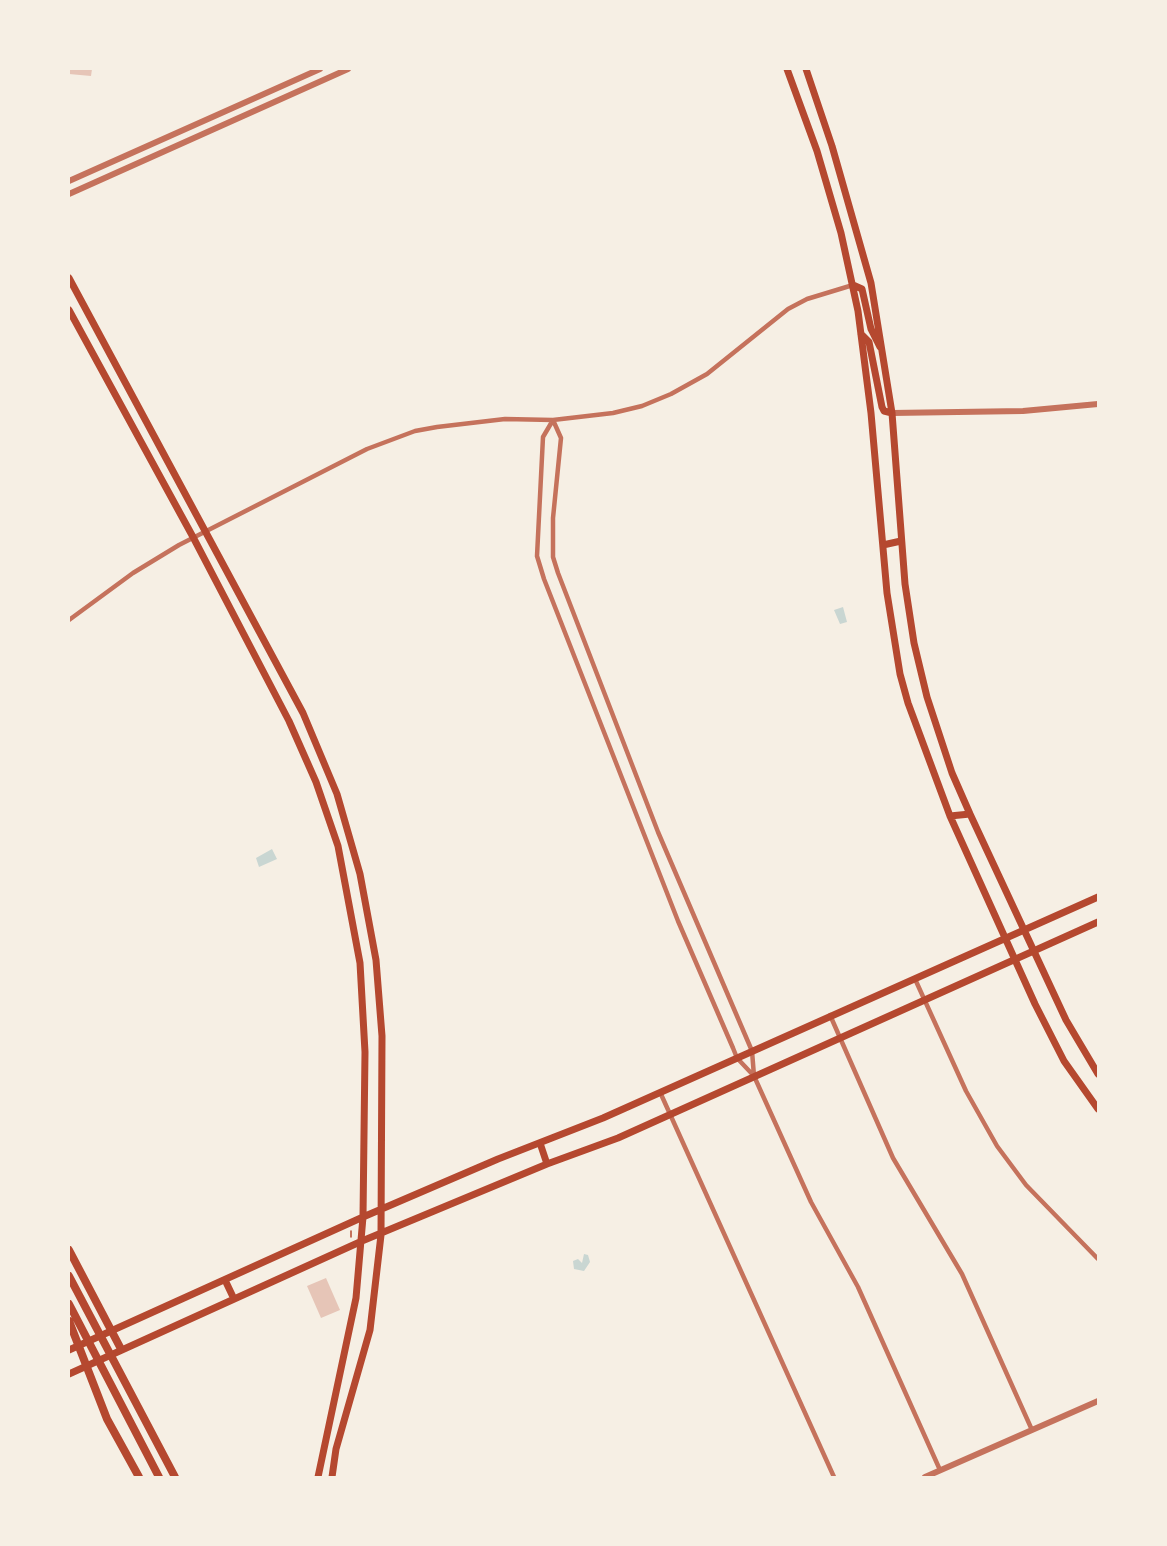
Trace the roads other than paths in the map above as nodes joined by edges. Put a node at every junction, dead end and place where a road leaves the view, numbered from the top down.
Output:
1 (320, 69) edge
2 (348, 69) edge
3 (787, 69) edge
4 (806, 69) edge
5 (832, 146) junction
6 (817, 151) junction
7 (69, 181) edge
8 (69, 194) edge
9 (69, 278) edge
10 (853, 285) junction
11 (69, 310) edge
12 (861, 334) junction
13 (882, 350) junction
14 (1098, 404) edge
15 (892, 413) junction
16 (553, 420) junction
17 (149, 426) junction
18 (136, 433) junction
19 (206, 531) junction
20 (193, 537) junction
21 (901, 541) junction
22 (883, 545) junction
23 (69, 620) edge
24 (970, 814) junction
25 (950, 816) junction
26 (1098, 897) edge
27 (1098, 922) edge
28 (1026, 930) junction
29 (1007, 939) junction
30 (1034, 950) junction
31 (1015, 958) junction
32 (376, 960) junction
33 (360, 963) junction
34 (915, 979) junction
35 (924, 1000) junction
36 (830, 1015) junction
37 (840, 1037) junction
38 (752, 1051) junction
39 (737, 1058) junction
40 (1098, 1074) edge
41 (754, 1076) junction
42 (365, 1081) junction
43 (381, 1081) junction
44 (660, 1092) junction
45 (1098, 1109) edge
46 (670, 1115) junction
47 (540, 1143) junction
48 (547, 1164) junction
49 (380, 1210) junction
50 (363, 1217) junction
51 (381, 1235) junction
52 (362, 1241) junction
53 (69, 1250) edge
54 (1098, 1259) edge
55 (69, 1276) edge
56 (225, 1280) junction
57 (234, 1299) junction
58 (69, 1304) edge
59 (69, 1321) edge
60 (111, 1331) junction
61 (79, 1346) junction
62 (121, 1349) junction
63 (69, 1350) edge
64 (86, 1366) junction
65 (69, 1374) edge
66 (1098, 1401) edge
67 (1032, 1430) junction
68 (320, 1461) junction
69 (334, 1464) junction
70 (940, 1470) junction
71 (139, 1477) edge
72 (159, 1477) edge
73 (175, 1477) edge
74 (318, 1477) edge
75 (332, 1477) edge
76 (834, 1477) edge
77 (925, 1477) edge

1 - 7 street
2 - 8 street
3 - 6 main road
4 - 5 main road
5 - 6 main road
5 - 13 main road
6 - 10 main road
9 - 17 main road
10 - 12 main road
10 - 13 main road
10 - 16 street
11 - 18 main road
12 - 15 main road
12 - 22 main road
13 - 15 main road
14 - 15 street
15 - 21 main road
16 - 19 street
16 - 38 street
16 - 39 street
17 - 18 main road
17 - 19 main road
18 - 20 main road
19 - 20 street
19 - 32 main road
20 - 23 street
20 - 33 main road
21 - 22 main road
21 - 24 main road
22 - 25 main road
24 - 25 main road
24 - 28 main road
25 - 29 main road
26 - 28 main road
27 - 30 main road
28 - 29 main road
28 - 30 main road
29 - 31 main road
29 - 34 main road
30 - 31 main road
30 - 40 main road
31 - 35 main road
31 - 45 main road
32 - 33 main road
32 - 43 main road
33 - 42 main road
34 - 35 street
34 - 36 main road
35 - 37 main road
35 - 54 street
36 - 37 street
36 - 38 main road
37 - 41 main road
37 - 67 street
38 - 39 main road
38 - 41 street
39 - 41 street
39 - 44 main road
41 - 46 main road
41 - 70 street
42 - 43 main road
42 - 50 main road
43 - 49 main road
44 - 46 street
44 - 47 main road
46 - 48 main road
46 - 76 street
47 - 48 main road
47 - 49 main road
48 - 51 main road
49 - 50 main road
49 - 51 main road
50 - 52 main road
50 - 56 main road
51 - 52 main road
51 - 69 main road
52 - 57 main road
52 - 68 main road
53 - 60 highway
55 - 73 highway
56 - 57 main road
56 - 60 main road
57 - 62 main road
58 - 72 highway
59 - 61 highway
60 - 61 main road
60 - 62 highway
61 - 63 main road
61 - 64 highway
62 - 64 main road
64 - 65 main road
64 - 71 highway
66 - 67 street
67 - 70 street
68 - 69 main road
68 - 74 main road
69 - 75 main road
70 - 77 street

